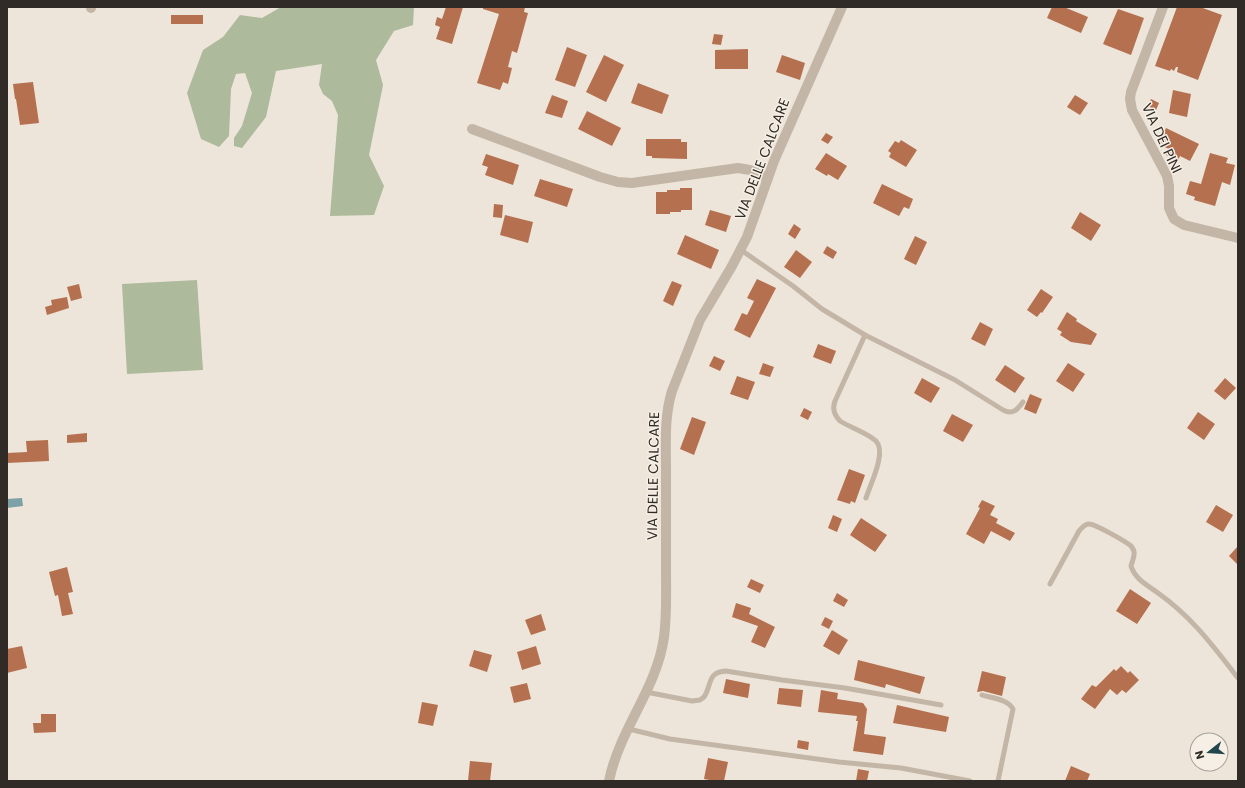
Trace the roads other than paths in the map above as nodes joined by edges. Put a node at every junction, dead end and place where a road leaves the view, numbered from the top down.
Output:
1 (842, 7) edge
2 (1163, 7) edge
3 (472, 129) dead end
4 (768, 178) junction
5 (1238, 238) edge
6 (741, 250) junction
7 (865, 335) junction
8 (1023, 402) dead end
9 (866, 498) dead end
10 (1050, 584) dead end
11 (1238, 678) edge
12 (646, 692) junction
13 (982, 695) dead end
14 (940, 705) dead end
15 (629, 729) junction
16 (609, 781) edge
17 (970, 781) edge
18 (998, 781) edge

1 - 4 street, VIA DELLE CALCARE
2 - 5 street, VIA DEI PINI
3 - 4 street
4 - 6 street, VIA DELLE CALCARE
6 - 7 lane
6 - 12 street, VIA DELLE CALCARE
7 - 8 lane
7 - 9 lane
10 - 11 lane
12 - 14 lane
12 - 15 street, VIA DELLE CALCARE
13 - 18 lane
15 - 16 street, VIA DELLE CALCARE
15 - 17 lane

